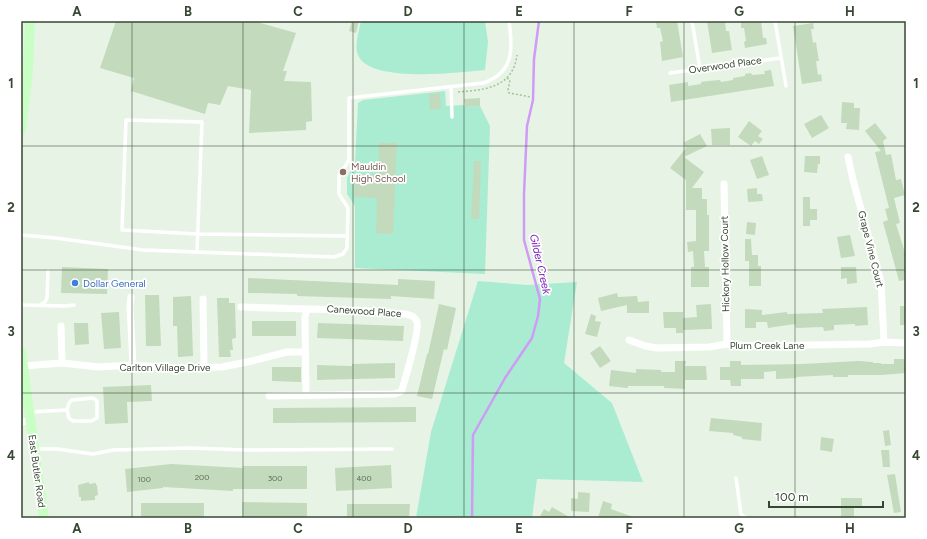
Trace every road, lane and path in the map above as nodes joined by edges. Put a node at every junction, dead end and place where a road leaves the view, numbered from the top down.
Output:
1 (30, 21) edge
2 (509, 21) edge
3 (692, 21) edge
4 (775, 21) edge
5 (781, 58) junction
6 (700, 69) junction
7 (670, 73) dead end
8 (507, 78) dead end
9 (451, 86) junction
10 (786, 86) dead end
11 (531, 97) dead end
12 (452, 117) dead end
13 (21, 130) edge
14 (848, 157) dead end
15 (724, 184) dead end
16 (198, 234) junction
17 (21, 235) edge
18 (347, 236) junction
19 (198, 252) junction
20 (48, 271) dead end
21 (131, 297) dead end
22 (203, 299) dead end
23 (21, 305) edge
24 (39, 305) junction
25 (74, 305) dead end
26 (241, 307) dead end
27 (307, 309) junction
28 (61, 326) dead end
29 (629, 340) dead end
30 (884, 342) junction
31 (906, 343) edge
32 (728, 344) junction
33 (21, 352) edge
34 (305, 352) junction
35 (62, 363) junction
36 (133, 365) junction
37 (23, 366) junction
38 (204, 367) junction
39 (306, 395) junction
40 (269, 396) dead end
41 (67, 410) junction
42 (27, 418) edge
43 (34, 449) junction
44 (392, 449) dead end
45 (736, 478) dead end
46 (44, 518) edge
47 (746, 518) edge

1 - 13 main road
2 - 9 lane
3 - 6 lane
4 - 5 lane
5 - 6 lane, Overwood Place
5 - 10 lane
6 - 7 lane, Overwood Place
8 - 11 path
9 - 12 lane
9 - 18 lane
14 - 30 street, Grape Vine Court
15 - 32 street, Hickory Hollow Court
16 - 16 lane
16 - 18 lane
16 - 19 lane
17 - 19 lane
18 - 19 lane
20 - 24 lane
21 - 36 street
22 - 38 street
23 - 24 lane
24 - 25 lane
26 - 27 street, Canewood Place
27 - 34 street
27 - 39 street, Canewood Place
28 - 35 street
29 - 32 street, Plum Creek Lane
30 - 31 street, Plum Creek Lane
30 - 32 street, Plum Creek Lane
33 - 37 main road, East Butler Road
34 - 38 street, Carlton Village Drive
34 - 39 street
35 - 36 street, Carlton Village Drive
35 - 37 street, Carlton Village Drive
36 - 38 street, Carlton Village Drive
37 - 42 main road, East Butler Road
39 - 40 street, Canewood Place
41 - 41 lane
41 - 42 lane
42 - 43 main road, East Butler Road
43 - 44 lane
43 - 46 main road, East Butler Road
45 - 47 lane

